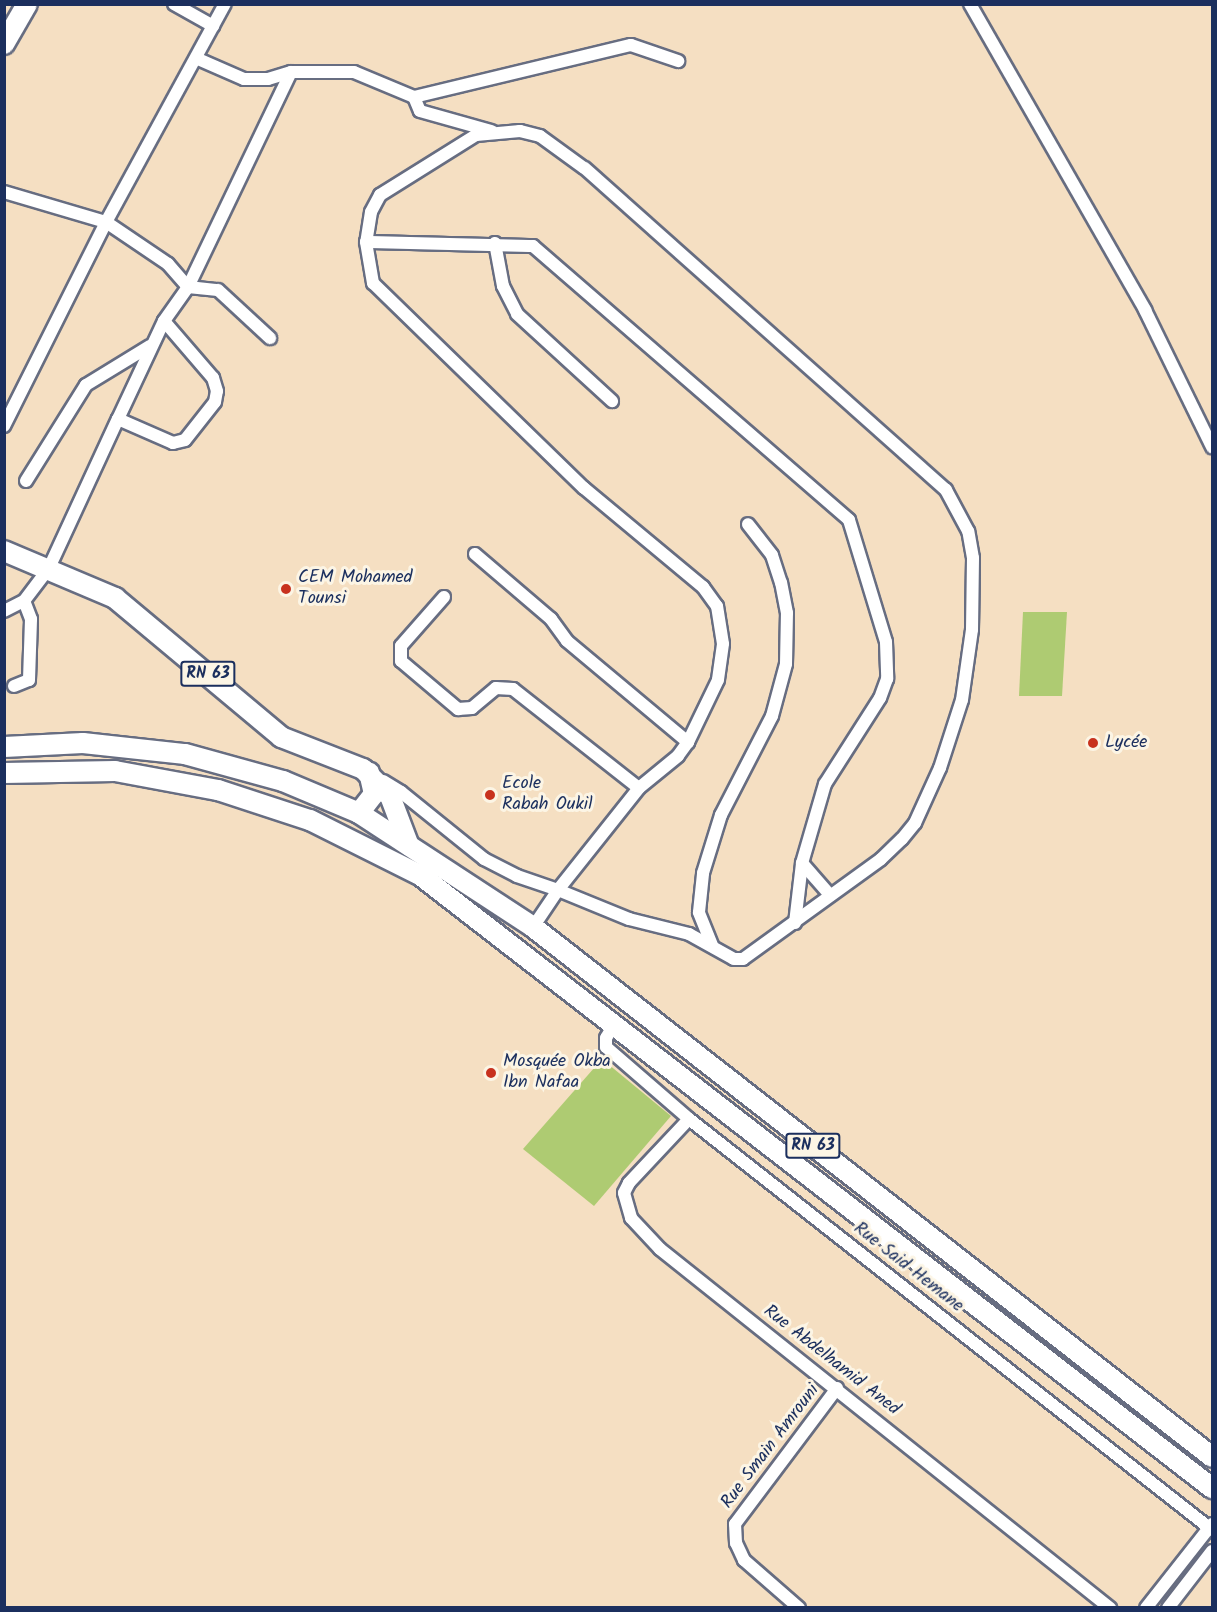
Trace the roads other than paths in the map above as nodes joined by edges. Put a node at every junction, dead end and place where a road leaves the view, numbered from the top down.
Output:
1 (27, 4) edge
2 (174, 4) edge
3 (225, 4) edge
4 (970, 4) edge
5 (213, 26) junction
6 (4, 44) edge
7 (198, 59) junction
8 (678, 61) dead end
9 (291, 72) junction
10 (414, 97) junction
11 (493, 131) junction
12 (4, 192) edge
13 (106, 222) junction
14 (366, 242) junction
15 (495, 243) junction
16 (188, 287) junction
17 (164, 321) junction
18 (270, 338) dead end
19 (150, 346) junction
20 (612, 401) dead end
21 (118, 419) junction
22 (4, 426) edge
23 (1212, 447) edge
24 (26, 481) dead end
25 (748, 524) dead end
26 (4, 551) edge
27 (475, 554) dead end
28 (49, 568) junction
29 (444, 597) dead end
30 (24, 601) junction
31 (4, 611) edge
32 (14, 686) dead end
33 (688, 742) junction
34 (4, 747) edge
35 (4, 773) edge
36 (369, 774) junction
37 (639, 788) junction
38 (359, 813) junction
39 (408, 842) junction
40 (802, 863) junction
41 (420, 876) junction
42 (558, 890) junction
43 (830, 895) junction
44 (795, 923) junction
45 (533, 927) junction
46 (713, 946) junction
47 (615, 1023) junction
48 (689, 1119) junction
49 (837, 1388) junction
50 (1212, 1457) edge
51 (1212, 1488) edge
52 (1212, 1527) edge
53 (1212, 1551) edge
54 (1103, 1606) edge
55 (799, 1608) edge
56 (1146, 1608) edge
57 (1168, 1608) edge

1 - 6 main road
2 - 5 street
3 - 5 street
4 - 23 street
5 - 7 street
7 - 9 street
7 - 13 street
8 - 10 street
9 - 10 street
9 - 16 street
10 - 11 street
11 - 14 street
11 - 43 street
12 - 13 street
13 - 16 street
13 - 22 street
14 - 15 street
14 - 33 street
15 - 20 street
15 - 40 street
16 - 17 street
16 - 18 street
17 - 19 street
17 - 21 street
19 - 21 street
19 - 24 street
21 - 28 street
25 - 46 street
26 - 28 main road, RN 63
27 - 33 street
28 - 30 street
28 - 36 main road, RN 63
29 - 37 street
30 - 31 street
30 - 32 street
33 - 37 street
34 - 38 main road
35 - 41 main road
36 - 38 main road
36 - 39 main road
36 - 42 street
37 - 42 street
38 - 39 main road
39 - 41 main road
39 - 45 main road, RN 63
40 - 43 street
40 - 44 street
41 - 47 main road
42 - 45 street
42 - 46 street
43 - 44 street
44 - 46 street
45 - 50 main road, RN 63
47 - 48 street, Rue Said Hemane
47 - 51 main road
48 - 49 street, Rue Abdelhamid Aned
48 - 52 street, Rue Said Hemane
49 - 54 street, Rue Abdelhamid Aned
49 - 55 street, Rue Smain Amrouni
52 - 56 street
53 - 57 street

